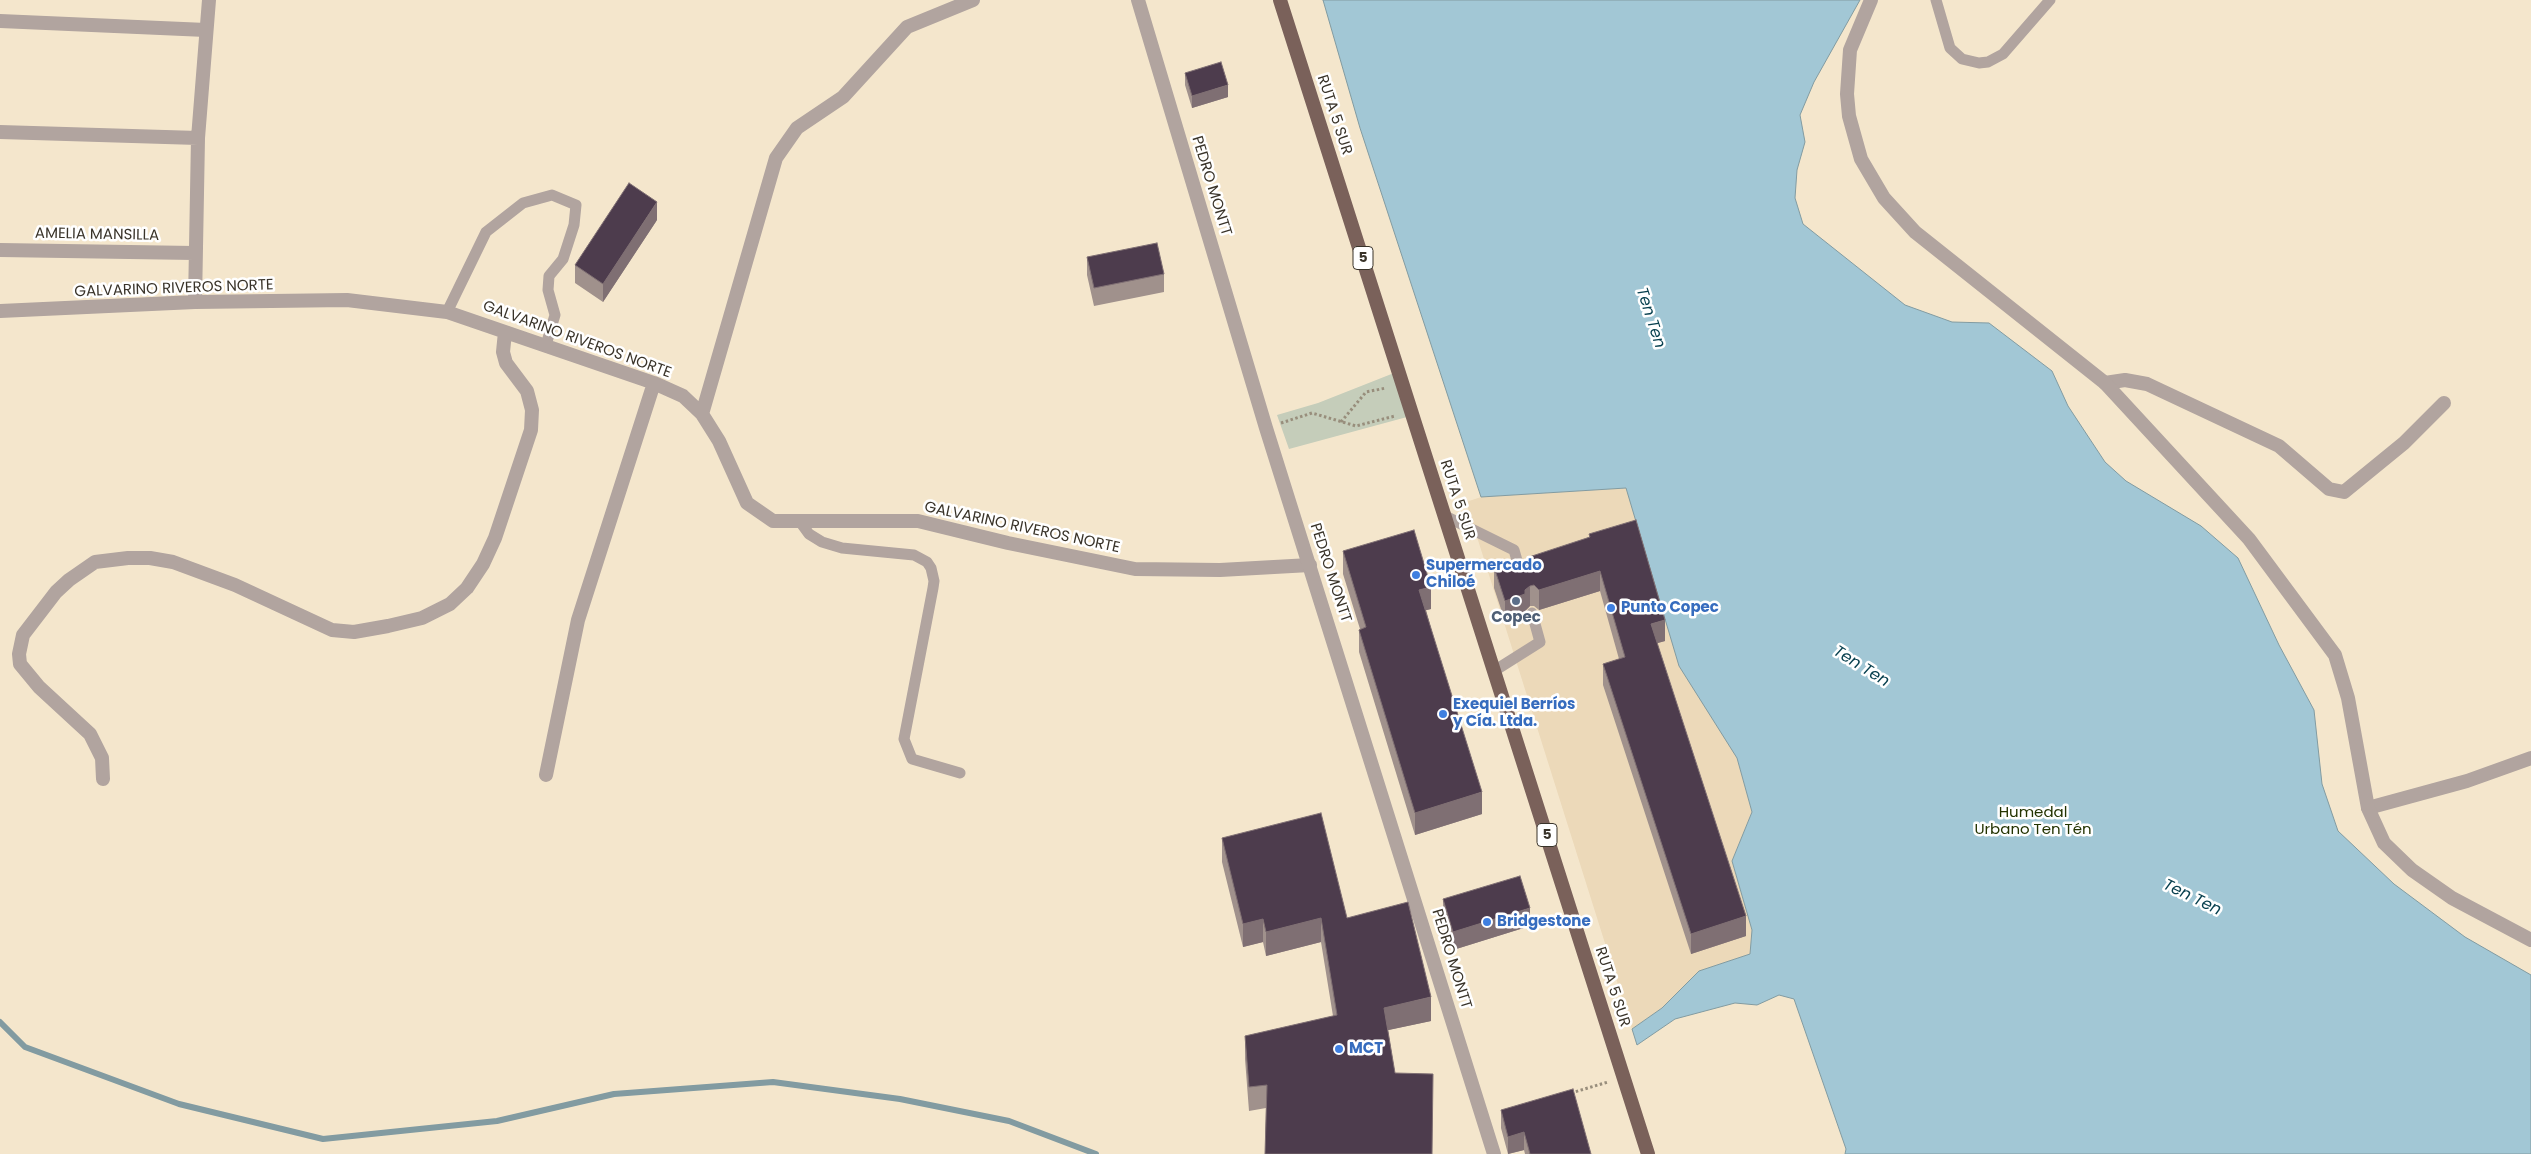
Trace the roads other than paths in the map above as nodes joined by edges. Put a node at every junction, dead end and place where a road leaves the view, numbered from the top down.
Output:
1 (209, 0) edge
2 (973, 0) edge
3 (1138, 0) edge
4 (1280, 0) edge
5 (1871, 0) edge
6 (1936, 0) edge
7 (2050, 0) edge
8 (0, 21) edge
9 (206, 30) junction
10 (0, 132) edge
11 (198, 138) junction
12 (0, 250) edge
13 (194, 253) junction
14 (195, 302) junction
15 (0, 310) edge
16 (447, 312) junction
17 (505, 332) junction
18 (546, 345) junction
19 (654, 383) junction
20 (2105, 383) junction
21 (2444, 403) dead end
22 (702, 414) junction
23 (1445, 516) junction
24 (801, 522) junction
25 (1310, 565) junction
26 (1522, 579) edge
27 (1532, 613) dead end
28 (1494, 671) junction
29 (2531, 758) edge
30 (960, 773) dead end
31 (546, 775) dead end
32 (103, 780) dead end
33 (2368, 808) junction
34 (2531, 940) edge
35 (1494, 1154) edge
36 (1648, 1154) edge

1 - 9 street
2 - 22 street
3 - 25 street, PEDRO MONTT
4 - 23 highway, RUTA 5 SUR / 5
5 - 20 street
6 - 7 lane
8 - 9 street
9 - 11 street
10 - 11 street
11 - 13 street
12 - 13 street, AMELIA MANSILLA
13 - 14 street
14 - 15 street, GALVARINO RIVEROS NORTE
14 - 16 street, GALVARINO RIVEROS NORTE
16 - 17 street, GALVARINO RIVEROS NORTE
16 - 18 lane
17 - 18 street, GALVARINO RIVEROS NORTE
17 - 32 street
18 - 19 street, GALVARINO RIVEROS NORTE
19 - 22 street, GALVARINO RIVEROS NORTE
19 - 31 street
20 - 21 street
20 - 33 street
22 - 24 street, GALVARINO RIVEROS NORTE
23 - 26 lane
23 - 28 highway, RUTA 5 SUR / 5
24 - 25 street, GALVARINO RIVEROS NORTE
24 - 30 lane
25 - 35 street, PEDRO MONTT
27 - 28 lane
28 - 36 highway, RUTA 5 SUR / 5
29 - 33 street
33 - 34 street

